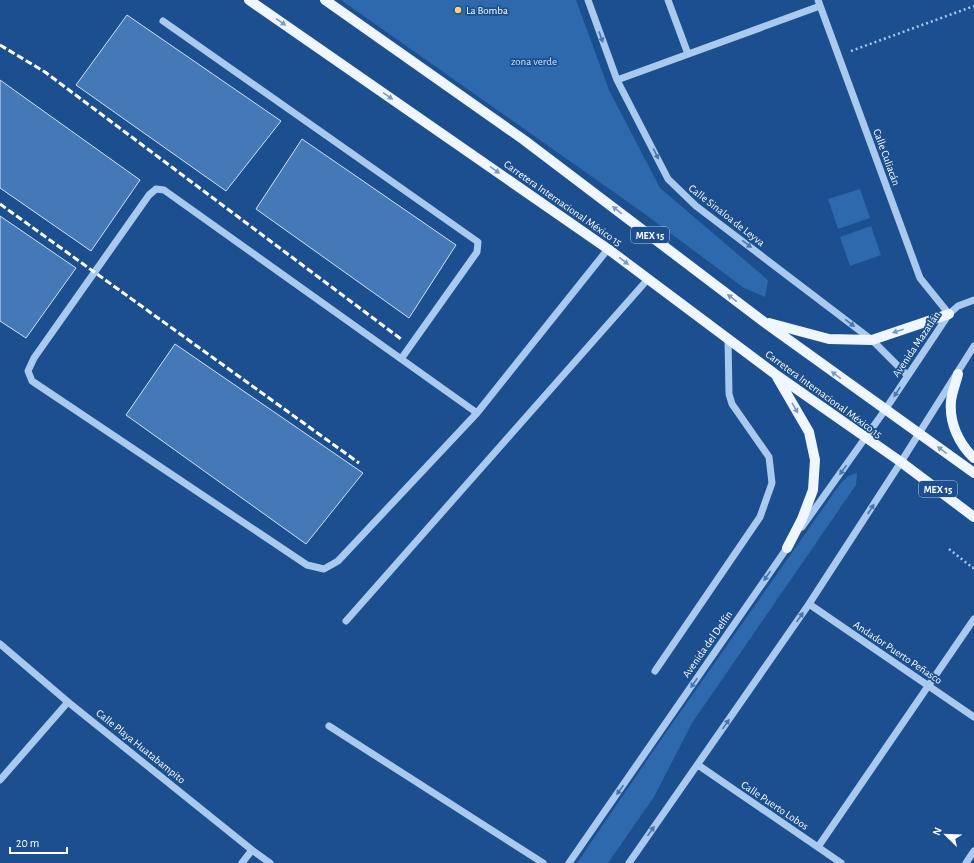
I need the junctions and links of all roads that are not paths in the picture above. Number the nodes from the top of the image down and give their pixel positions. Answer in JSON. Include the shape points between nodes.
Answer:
{"nodes":[{"id":1,"x":249,"y":0,"type":"edge"},
{"id":2,"x":325,"y":0,"type":"edge"},
{"id":3,"x":588,"y":0,"type":"edge"},
{"id":4,"x":668,"y":0,"type":"edge"},
{"id":5,"x":819,"y":3,"type":"edge"},
{"id":6,"x":163,"y":21,"type":"dead end"},
{"id":7,"x":688,"y":54,"type":"junction"},
{"id":8,"x":617,"y":80,"type":"junction"},
{"id":9,"x":608,"y":249,"type":"junction"},
{"id":10,"x":648,"y":278,"type":"junction"},
{"id":11,"x":974,"y":300,"type":"edge"},
{"id":12,"x":949,"y":314,"type":"junction"},
{"id":13,"x":764,"y":322,"type":"junction"},
{"id":14,"x":728,"y":339,"type":"junction"},
{"id":15,"x":872,"y":340,"type":"junction"},
{"id":16,"x":974,"y":346,"type":"edge"},
{"id":17,"x":401,"y":359,"type":"junction"},
{"id":18,"x":775,"y":374,"type":"junction"},
{"id":19,"x":958,"y":374,"type":"junction"},
{"id":20,"x":907,"y":375,"type":"junction"},
{"id":21,"x":885,"y":410,"type":"junction"},
{"id":22,"x":477,"y":413,"type":"junction"},
{"id":23,"x":920,"y":433,"type":"junction"},
{"id":24,"x":865,"y":438,"type":"junction"},
{"id":25,"x":974,"y":458,"type":"edge"},
{"id":26,"x":901,"y":462,"type":"junction"},
{"id":27,"x":974,"y":473,"type":"edge"},
{"id":28,"x":974,"y":516,"type":"edge"},
{"id":29,"x":787,"y":548,"type":"junction"},
{"id":30,"x":809,"y":604,"type":"junction"},
{"id":31,"x":974,"y":619,"type":"edge"},
{"id":32,"x":346,"y":621,"type":"dead end"},
{"id":33,"x":0,"y":644,"type":"edge"},
{"id":34,"x":655,"y":671,"type":"dead end"},
{"id":35,"x":929,"y":686,"type":"junction"},
{"id":36,"x":68,"y":702,"type":"junction"},
{"id":37,"x":974,"y":717,"type":"edge"},
{"id":38,"x":329,"y":726,"type":"dead end"},
{"id":39,"x":698,"y":765,"type":"junction"},
{"id":40,"x":0,"y":780,"type":"edge"},
{"id":41,"x":818,"y":847,"type":"junction"},
{"id":42,"x":252,"y":850,"type":"junction"},
{"id":43,"x":974,"y":851,"type":"edge"},
{"id":44,"x":242,"y":863,"type":"edge"},
{"id":45,"x":270,"y":863,"type":"edge"},
{"id":46,"x":543,"y":863,"type":"edge"},
{"id":47,"x":569,"y":863,"type":"edge"},
{"id":48,"x":629,"y":863,"type":"edge"},
{"id":49,"x":841,"y":863,"type":"edge"},
{"id":50,"x":966,"y":863,"type":"edge"}],
"edges":[{"from":1,"to":9,"type":"main road","name":"Carretera Internacional México 15","number":"MEX 15","one_way":true},
{"from":13,"to":2,"type":"main road","name":"Carretera Internacional México 15","number":"MEX 15","one_way":true,"via":[[524,140]]},
{"from":3,"to":8,"type":"street","name":"Calle Sinaloa de Leyva","one_way":true},
{"from":4,"to":7,"type":"street"},
{"from":5,"to":7,"type":"street"},
{"from":5,"to":12,"type":"street","name":"Calle Culiacán","via":[[920,278]]},
{"from":6,"to":17,"type":"street","via":[[478,242],[477,252]]},
{"from":7,"to":8,"type":"street"},
{"from":8,"to":15,"type":"street","name":"Calle Sinaloa de Leyva","one_way":true,"via":[[668,179],[680,192]]},
{"from":9,"to":10,"type":"main road","name":"Carretera Internacional México 15","number":"MEX 15","one_way":true},
{"from":9,"to":22,"type":"street"},
{"from":10,"to":14,"type":"main road","name":"Carretera Internacional México 15","number":"MEX 15"},
{"from":10,"to":32,"type":"street"},
{"from":11,"to":12,"type":"street","name":"Avenida Mazatlán","via":[[958,306]]},
{"from":12,"to":15,"type":"main road","one_way":true},
{"from":12,"to":20,"type":"street","name":"Avenida Mazatlán"},
{"from":13,"to":15,"type":"main road","via":[[829,339]]},
{"from":21,"to":13,"type":"main road","name":"Carretera Internacional México 15","number":"MEX 15","one_way":true},
{"from":14,"to":18,"type":"main road","name":"Carretera Internacional México 15","number":"MEX 15"},
{"from":14,"to":34,"type":"street","via":[[729,394],[732,404],[770,457],[772,483],[760,517]]},
{"from":15,"to":20,"type":"street","name":"Calle Sinaloa de Leyva"},
{"from":16,"to":19,"type":"street"},
{"from":17,"to":22,"type":"street"},
{"from":17,"to":22,"type":"street","via":[[164,190],[156,189],[149,195],[90,278],[34,358],[28,371],[32,381],[287,552],[307,565],[324,569],[338,561]]},
{"from":18,"to":24,"type":"main road","name":"Carretera Internacional México 15","number":"MEX 15"},
{"from":18,"to":29,"type":"main road","one_way":true,"via":[[809,432],[815,460],[813,490]]},
{"from":19,"to":23,"type":"street"},
{"from":19,"to":25,"type":"main road","via":[[951,402],[953,423],[957,437]]},
{"from":20,"to":21,"type":"street","name":"Avenida Mazatlán","one_way":true},
{"from":21,"to":23,"type":"main road","name":"Carretera Internacional México 15","number":"MEX 15"},
{"from":21,"to":24,"type":"street"},
{"from":23,"to":26,"type":"street"},
{"from":27,"to":23,"type":"main road","name":"Carretera Internacional México 15","number":"MEX 15","one_way":true},
{"from":24,"to":26,"type":"main road","name":"Carretera Internacional México 15","number":"MEX 15"},
{"from":24,"to":29,"type":"street","name":"Avenida del Delfín","one_way":true},
{"from":26,"to":28,"type":"main road","name":"Carretera Internacional México 15","number":"MEX 15"},
{"from":30,"to":26,"type":"street","one_way":true},
{"from":29,"to":47,"type":"street","name":"Avenida del Delfín","one_way":true},
{"from":30,"to":35,"type":"street","name":"Andador Puerto Peñasco"},
{"from":39,"to":30,"type":"street","one_way":true},
{"from":31,"to":35,"type":"street"},
{"from":33,"to":36,"type":"street","name":"Calle Playa Huatabampito"},
{"from":35,"to":37,"type":"street","name":"Andador Puerto Peñasco"},
{"from":35,"to":41,"type":"street"},
{"from":36,"to":40,"type":"street"},
{"from":36,"to":42,"type":"street","name":"Calle Playa Huatabampito"},
{"from":38,"to":46,"type":"street"},
{"from":39,"to":41,"type":"street","name":"Calle Puerto Lobos"},
{"from":48,"to":39,"type":"street","one_way":true},
{"from":41,"to":49,"type":"street","name":"Calle Puerto Lobos"},
{"from":42,"to":44,"type":"street"},
{"from":42,"to":45,"type":"street","name":"Calle Playa Huatabampito"},
{"from":43,"to":50,"type":"street"}]}
